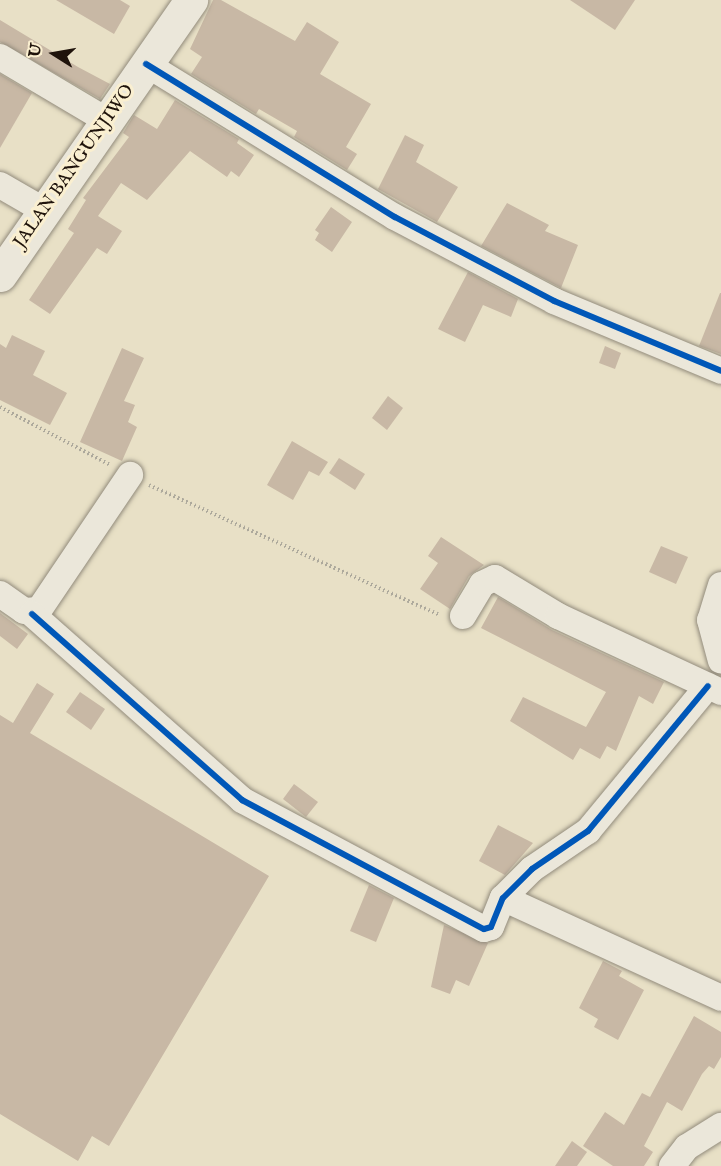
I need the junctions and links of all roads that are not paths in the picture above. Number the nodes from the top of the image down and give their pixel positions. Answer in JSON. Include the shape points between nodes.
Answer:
{"nodes":[{"id":1,"x":191,"y":0,"type":"edge"},
{"id":2,"x":0,"y":57,"type":"edge"},
{"id":3,"x":146,"y":64,"type":"junction"},
{"id":4,"x":108,"y":121,"type":"junction"},
{"id":5,"x":0,"y":185,"type":"edge"},
{"id":6,"x":45,"y":211,"type":"junction"},
{"id":7,"x":0,"y":276,"type":"edge"},
{"id":8,"x":721,"y":371,"type":"edge"},
{"id":9,"x":130,"y":475,"type":"road end"},
{"id":10,"x":721,"y":585,"type":"edge"},
{"id":11,"x":0,"y":594,"type":"edge"},
{"id":12,"x":32,"y":614,"type":"junction"},
{"id":13,"x":463,"y":616,"type":"road end"},
{"id":14,"x":721,"y":661,"type":"edge"},
{"id":15,"x":715,"y":689,"type":"edge"},
{"id":16,"x":503,"y":898,"type":"junction"},
{"id":17,"x":721,"y":998,"type":"edge"},
{"id":18,"x":721,"y":1126,"type":"edge"},
{"id":19,"x":672,"y":1166,"type":"edge"}],
"edges":[{"from":1,"to":3,"type":"main road","name":"JALAN BANGUNJIWO"},
{"from":2,"to":4,"type":"street"},
{"from":3,"to":4,"type":"main road","name":"JALAN BANGUNJIWO"},
{"from":3,"to":8,"type":"street","via":[[394,217],[554,301]]},
{"from":4,"to":6,"type":"main road","name":"JALAN BANGUNJIWO"},
{"from":5,"to":6,"type":"street"},
{"from":6,"to":7,"type":"main road","name":"JALAN BANGUNJIWO"},
{"from":9,"to":12,"type":"street","via":[[45,602]]},
{"from":10,"to":14,"type":"street","via":[[710,620]]},
{"from":11,"to":12,"type":"street"},
{"from":12,"to":16,"type":"street","via":[[242,800],[484,928],[491,927]]},
{"from":13,"to":15,"type":"street","via":[[482,584],[495,578],[558,616]]},
{"from":15,"to":16,"type":"street","via":[[588,831],[532,869]]},
{"from":16,"to":17,"type":"street"},
{"from":18,"to":19,"type":"street","via":[[687,1147]]}]}
